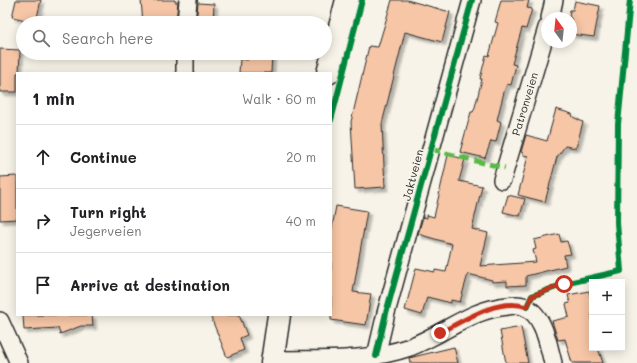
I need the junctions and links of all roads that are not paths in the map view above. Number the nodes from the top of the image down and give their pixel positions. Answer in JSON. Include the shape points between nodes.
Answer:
{"nodes":[{"id":1,"x":188,"y":0,"type":"edge"},
{"id":2,"x":347,"y":0,"type":"edge"},
{"id":3,"x":472,"y":0,"type":"edge"},
{"id":4,"x":554,"y":0,"type":"edge"},
{"id":5,"x":551,"y":12,"type":"edge"},
{"id":6,"x":187,"y":16,"type":"edge"},
{"id":7,"x":541,"y":48,"type":"edge"},
{"id":8,"x":332,"y":58,"type":"edge"},
{"id":9,"x":185,"y":60,"type":"edge"},
{"id":10,"x":331,"y":60,"type":"edge"},
{"id":11,"x":185,"y":72,"type":"edge"},
{"id":12,"x":328,"y":72,"type":"edge"},
{"id":13,"x":502,"y":180,"type":"dead end"},
{"id":14,"x":280,"y":316,"type":"edge"},
{"id":15,"x":0,"y":321,"type":"edge"},
{"id":16,"x":376,"y":356,"type":"junction"},
{"id":17,"x":272,"y":362,"type":"edge"},
{"id":18,"x":19,"y":363,"type":"edge"},
{"id":19,"x":553,"y":363,"type":"edge"}],
"edges":[{"from":1,"to":6,"type":"street"},
{"from":2,"to":8,"type":"street"},
{"from":3,"to":16,"type":"street","name":"Jaktveien"},
{"from":4,"to":5,"type":"street"},
{"from":7,"to":13,"type":"street","name":"Patronveien"},
{"from":9,"to":11,"type":"street"},
{"from":10,"to":12,"type":"street"},
{"from":14,"to":17,"type":"street"},
{"from":15,"to":18,"type":"street"},
{"from":16,"to":17,"type":"street"},
{"from":16,"to":19,"type":"street","via":[[424,341],[476,313],[503,306],[521,305],[527,307],[538,318]]}]}
